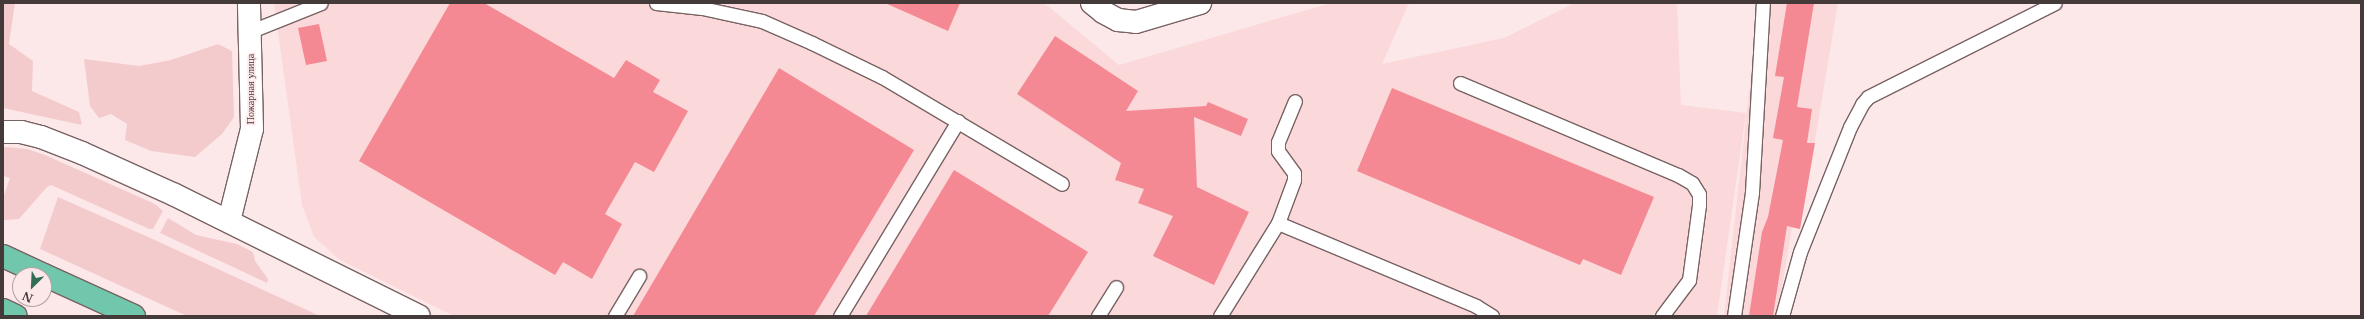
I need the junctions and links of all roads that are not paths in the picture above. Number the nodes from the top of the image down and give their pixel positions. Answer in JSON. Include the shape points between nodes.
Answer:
{"nodes":[{"id":1,"x":249,"y":3,"type":"edge"},
{"id":2,"x":321,"y":3,"type":"edge"},
{"id":3,"x":656,"y":3,"type":"edge"},
{"id":4,"x":1092,"y":3,"type":"edge"},
{"id":5,"x":1200,"y":3,"type":"edge"},
{"id":6,"x":1763,"y":3,"type":"edge"},
{"id":7,"x":2055,"y":3,"type":"edge"},
{"id":8,"x":251,"y":31,"type":"junction"},
{"id":9,"x":1460,"y":83,"type":"dead end"},
{"id":10,"x":1295,"y":101,"type":"dead end"},
{"id":11,"x":958,"y":122,"type":"junction"},
{"id":12,"x":3,"y":132,"type":"edge"},
{"id":13,"x":1062,"y":184,"type":"dead end"},
{"id":14,"x":229,"y":221,"type":"junction"},
{"id":15,"x":1278,"y":223,"type":"junction"},
{"id":16,"x":3,"y":256,"type":"edge"},
{"id":17,"x":27,"y":267,"type":"edge"},
{"id":18,"x":639,"y":276,"type":"dead end"},
{"id":19,"x":52,"y":279,"type":"edge"},
{"id":20,"x":1116,"y":287,"type":"dead end"},
{"id":21,"x":3,"y":310,"type":"edge"},
{"id":22,"x":16,"y":316,"type":"edge"},
{"id":23,"x":134,"y":316,"type":"edge"},
{"id":24,"x":419,"y":316,"type":"edge"},
{"id":25,"x":615,"y":316,"type":"edge"},
{"id":26,"x":840,"y":316,"type":"edge"},
{"id":27,"x":1098,"y":316,"type":"edge"},
{"id":28,"x":1220,"y":316,"type":"edge"},
{"id":29,"x":1492,"y":316,"type":"edge"},
{"id":30,"x":1662,"y":316,"type":"edge"},
{"id":31,"x":1734,"y":316,"type":"edge"},
{"id":32,"x":1782,"y":316,"type":"edge"}],
"edges":[{"from":1,"to":8,"type":"street","name":"Пожарная улица"},
{"from":2,"to":8,"type":"lane"},
{"from":3,"to":11,"type":"lane","via":[[702,8],[762,21],[882,76]]},
{"from":4,"to":5,"type":"street","via":[[1118,20],[1136,22]]},
{"from":6,"to":31,"type":"lane","via":[[1752,192]]},
{"from":7,"to":32,"type":"lane","via":[[1868,97],[1850,127],[1800,252]]},
{"from":8,"to":14,"type":"street","name":"Пожарная улица","via":[[252,129]]},
{"from":9,"to":30,"type":"lane","via":[[1692,183],[1699,194],[1699,206],[1689,280]]},
{"from":10,"to":15,"type":"lane","via":[[1278,142],[1278,150],[1294,173],[1294,180]]},
{"from":11,"to":13,"type":"lane"},
{"from":11,"to":26,"type":"lane"},
{"from":12,"to":14,"type":"street","via":[[21,132],[61,144]]},
{"from":14,"to":24,"type":"street"},
{"from":15,"to":28,"type":"lane"},
{"from":15,"to":29,"type":"lane","via":[[1476,306]]},
{"from":16,"to":17,"type":"main road"},
{"from":18,"to":25,"type":"lane"},
{"from":19,"to":23,"type":"main road"},
{"from":20,"to":27,"type":"lane"},
{"from":21,"to":22,"type":"main road"}]}
